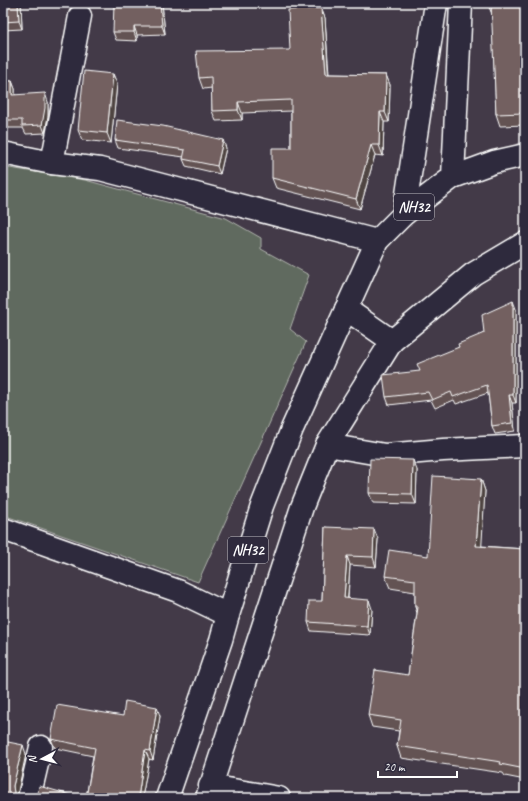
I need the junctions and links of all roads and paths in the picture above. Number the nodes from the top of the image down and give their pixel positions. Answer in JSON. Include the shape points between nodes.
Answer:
{"nodes":[{"id":1,"x":436,"y":3,"type":"edge"},
{"id":2,"x":462,"y":3,"type":"edge"},
{"id":3,"x":80,"y":16,"type":"dead end"},
{"id":4,"x":3,"y":153,"type":"edge"},
{"id":5,"x":525,"y":155,"type":"edge"},
{"id":6,"x":52,"y":162,"type":"junction"},
{"id":7,"x":453,"y":177,"type":"junction"},
{"id":8,"x":404,"y":214,"type":"junction"},
{"id":9,"x":377,"y":241,"type":"junction"},
{"id":10,"x":525,"y":243,"type":"edge"},
{"id":11,"x":346,"y":309,"type":"junction"},
{"id":12,"x":392,"y":341,"type":"junction"},
{"id":13,"x":327,"y":445,"type":"junction"},
{"id":14,"x":525,"y":446,"type":"edge"},
{"id":15,"x":3,"y":529,"type":"edge"},
{"id":16,"x":228,"y":615,"type":"junction"},
{"id":17,"x":41,"y":747,"type":"dead end"},
{"id":18,"x":208,"y":792,"type":"edge"},
{"id":19,"x":29,"y":798,"type":"edge"},
{"id":20,"x":167,"y":798,"type":"edge"},
{"id":21,"x":279,"y":798,"type":"edge"}],
"edges":[{"from":1,"to":8,"type":"main road"},
{"from":2,"to":7,"type":"main road"},
{"from":3,"to":6,"type":"main road"},
{"from":4,"to":6,"type":"main road"},
{"from":5,"to":7,"type":"main road","number":"NH32","via":[[494,162]]},
{"from":6,"to":9,"type":"main road","via":[[100,169]]},
{"from":7,"to":8,"type":"main road","number":"NH32"},
{"from":8,"to":9,"type":"main road","number":"NH32"},
{"from":9,"to":11,"type":"main road","number":"NH32"},
{"from":10,"to":12,"type":"main road","number":"NH32","via":[[472,274]]},
{"from":11,"to":12,"type":"main road"},
{"from":11,"to":16,"type":"main road","number":"NH32","via":[[292,428],[262,506]]},
{"from":12,"to":13,"type":"main road","number":"NH32"},
{"from":13,"to":14,"type":"main road","via":[[386,455]]},
{"from":13,"to":18,"type":"main road","number":"NH32","via":[[302,507]]},
{"from":15,"to":16,"type":"main road","via":[[178,591]]},
{"from":16,"to":20,"type":"main road","number":"NH32"},
{"from":17,"to":19,"type":"main road"},
{"from":18,"to":21,"type":"main road"}]}
